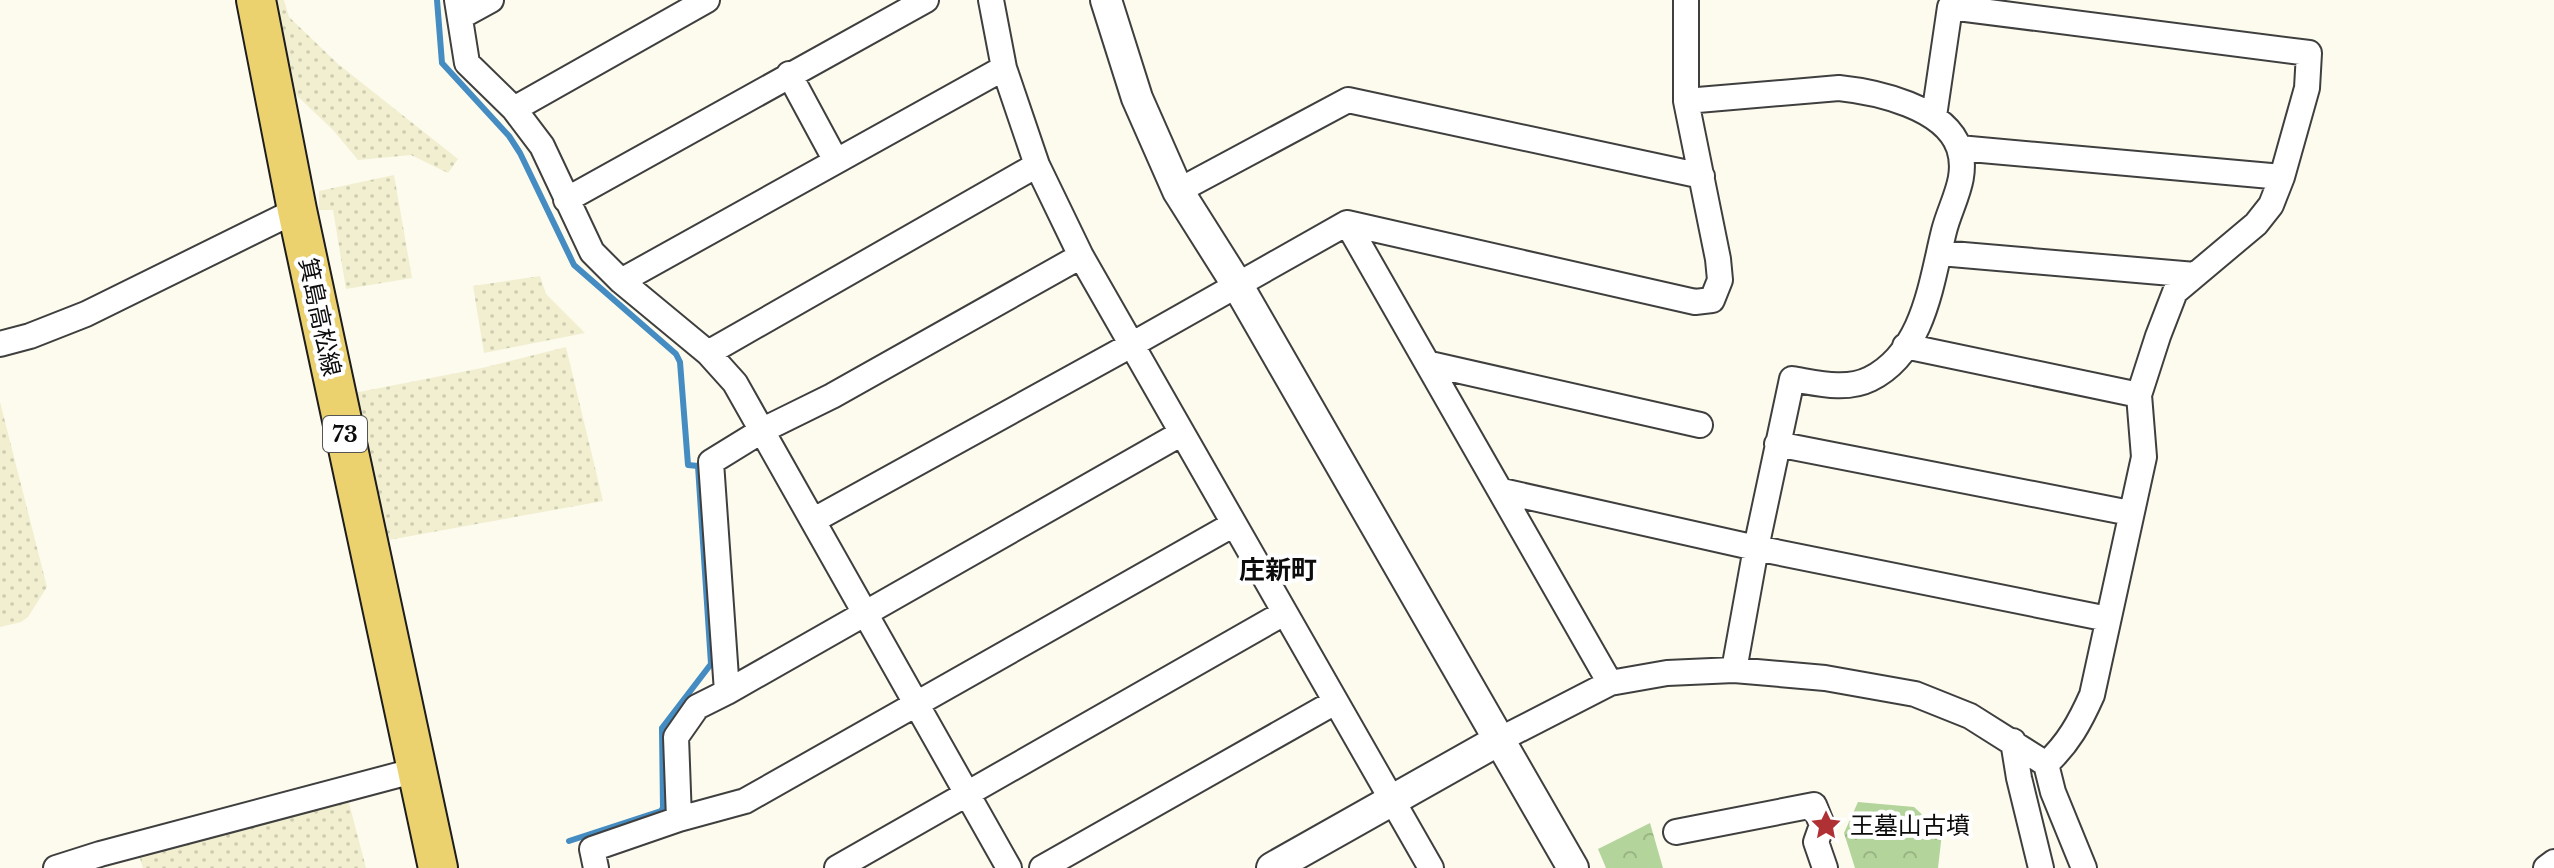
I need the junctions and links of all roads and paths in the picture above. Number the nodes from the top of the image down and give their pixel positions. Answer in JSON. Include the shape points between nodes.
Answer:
{"nodes":[{"id":1,"x":256,"y":0,"type":"edge"},
{"id":2,"x":491,"y":0,"type":"edge"},
{"id":3,"x":707,"y":0,"type":"edge"},
{"id":4,"x":926,"y":0,"type":"edge"},
{"id":5,"x":991,"y":0,"type":"edge"},
{"id":6,"x":1106,"y":0,"type":"edge"},
{"id":7,"x":1686,"y":0,"type":"edge"},
{"id":8,"x":459,"y":9,"type":"edge"},
{"id":9,"x":1004,"y":68,"type":"junction"},
{"id":10,"x":789,"y":74,"type":"junction"},
{"id":11,"x":1686,"y":101,"type":"junction"},
{"id":12,"x":514,"y":109,"type":"junction"},
{"id":13,"x":1934,"y":116,"type":"junction"},
{"id":14,"x":1959,"y":148,"type":"junction"},
{"id":15,"x":836,"y":161,"type":"junction"},
{"id":16,"x":1037,"y":165,"type":"junction"},
{"id":17,"x":1702,"y":176,"type":"junction"},
{"id":18,"x":2282,"y":177,"type":"junction"},
{"id":19,"x":1178,"y":191,"type":"junction"},
{"id":20,"x":566,"y":200,"type":"junction"},
{"id":21,"x":297,"y":210,"type":"junction"},
{"id":22,"x":1347,"y":223,"type":"junction"},
{"id":23,"x":1940,"y":253,"type":"junction"},
{"id":24,"x":1081,"y":256,"type":"junction"},
{"id":25,"x":2195,"y":275,"type":"junction"},
{"id":26,"x":621,"y":281,"type":"junction"},
{"id":27,"x":1238,"y":286,"type":"junction"},
{"id":28,"x":0,"y":344,"type":"edge"},
{"id":29,"x":1133,"y":344,"type":"junction"},
{"id":30,"x":1905,"y":346,"type":"junction"},
{"id":31,"x":708,"y":353,"type":"junction"},
{"id":32,"x":1430,"y":364,"type":"junction"},
{"id":33,"x":2139,"y":395,"type":"junction"},
{"id":34,"x":1700,"y":425,"type":"dead end"},
{"id":35,"x":763,"y":430,"type":"junction"},
{"id":36,"x":1182,"y":433,"type":"junction"},
{"id":37,"x":1777,"y":444,"type":"junction"},
{"id":38,"x":1502,"y":491,"type":"junction"},
{"id":39,"x":2130,"y":513,"type":"junction"},
{"id":40,"x":814,"y":520,"type":"junction"},
{"id":41,"x":1234,"y":524,"type":"junction"},
{"id":42,"x":1756,"y":548,"type":"junction"},
{"id":43,"x":865,"y":612,"type":"junction"},
{"id":44,"x":1284,"y":613,"type":"junction"},
{"id":45,"x":2108,"y":619,"type":"junction"},
{"id":46,"x":1734,"y":670,"type":"junction"},
{"id":47,"x":1610,"y":683,"type":"junction"},
{"id":48,"x":727,"y":692,"type":"junction"},
{"id":49,"x":1335,"y":702,"type":"junction"},
{"id":50,"x":917,"y":705,"type":"junction"},
{"id":51,"x":1499,"y":740,"type":"junction"},
{"id":52,"x":2013,"y":741,"type":"junction"},
{"id":53,"x":2046,"y":764,"type":"junction"},
{"id":54,"x":417,"y":770,"type":"junction"},
{"id":55,"x":967,"y":794,"type":"junction"},
{"id":56,"x":1392,"y":800,"type":"junction"},
{"id":57,"x":679,"y":819,"type":"junction"},
{"id":58,"x":1676,"y":832,"type":"dead end"},
{"id":59,"x":2554,"y":862,"type":"edge"},
{"id":60,"x":56,"y":868,"type":"edge"},
{"id":61,"x":438,"y":868,"type":"edge"},
{"id":62,"x":596,"y":868,"type":"edge"},
{"id":63,"x":837,"y":868,"type":"edge"},
{"id":64,"x":1009,"y":868,"type":"edge"},
{"id":65,"x":1042,"y":868,"type":"edge"},
{"id":66,"x":1272,"y":868,"type":"edge"},
{"id":67,"x":1431,"y":868,"type":"edge"},
{"id":68,"x":1573,"y":868,"type":"edge"},
{"id":69,"x":1825,"y":868,"type":"edge"},
{"id":70,"x":2041,"y":868,"type":"edge"},
{"id":71,"x":2084,"y":868,"type":"edge"},
{"id":72,"x":2546,"y":868,"type":"edge"}],
"edges":[{"from":1,"to":21,"type":"main road","name":"箕島高松線","number":"73"},
{"from":2,"to":8,"type":"street"},
{"from":3,"to":12,"type":"street"},
{"from":4,"to":10,"type":"street"},
{"from":5,"to":9,"type":"street"},
{"from":6,"to":19,"type":"street","via":[[1137,98]]},
{"from":7,"to":11,"type":"street"},
{"from":8,"to":12,"type":"street","via":[[467,63]]},
{"from":9,"to":15,"type":"street"},
{"from":9,"to":16,"type":"street"},
{"from":10,"to":15,"type":"street"},
{"from":10,"to":20,"type":"street"},
{"from":11,"to":13,"type":"street","via":[[1839,88],[1889,98]]},
{"from":11,"to":17,"type":"street"},
{"from":12,"to":20,"type":"street","via":[[542,146]]},
{"from":13,"to":14,"type":"street"},
{"from":13,"to":18,"type":"street","via":[[1950,7],[2309,53],[2307,88]]},
{"from":14,"to":18,"type":"street"},
{"from":14,"to":23,"type":"street","via":[[1960,187]]},
{"from":15,"to":26,"type":"street"},
{"from":16,"to":24,"type":"street"},
{"from":16,"to":31,"type":"street"},
{"from":17,"to":19,"type":"street","via":[[1348,100]]},
{"from":17,"to":22,"type":"street","via":[[1720,280],[1712,300],[1695,302]]},
{"from":18,"to":25,"type":"street","via":[[2256,224]]},
{"from":19,"to":27,"type":"street"},
{"from":20,"to":26,"type":"street","via":[[592,252]]},
{"from":21,"to":28,"type":"street","via":[[86,314]]},
{"from":21,"to":54,"type":"main road","name":"箕島高松線","number":"73"},
{"from":22,"to":27,"type":"street"},
{"from":22,"to":32,"type":"street"},
{"from":23,"to":25,"type":"street"},
{"from":23,"to":30,"type":"street","via":[[1921,319]]},
{"from":24,"to":29,"type":"street"},
{"from":24,"to":35,"type":"street"},
{"from":25,"to":33,"type":"street","via":[[2175,292]]},
{"from":26,"to":31,"type":"street"},
{"from":27,"to":29,"type":"street"},
{"from":27,"to":51,"type":"street"},
{"from":29,"to":36,"type":"street"},
{"from":29,"to":40,"type":"street"},
{"from":30,"to":33,"type":"street"},
{"from":30,"to":37,"type":"street","via":[[1892,365],[1868,380],[1846,385],[1792,379]]},
{"from":31,"to":35,"type":"street","via":[[735,383]]},
{"from":32,"to":34,"type":"street"},
{"from":32,"to":38,"type":"street"},
{"from":33,"to":39,"type":"street","via":[[2144,457]]},
{"from":35,"to":40,"type":"street"},
{"from":35,"to":48,"type":"street","via":[[711,462]]},
{"from":36,"to":41,"type":"street"},
{"from":36,"to":43,"type":"street"},
{"from":37,"to":39,"type":"street"},
{"from":37,"to":42,"type":"street"},
{"from":38,"to":42,"type":"street"},
{"from":38,"to":47,"type":"street"},
{"from":39,"to":45,"type":"street"},
{"from":40,"to":43,"type":"street"},
{"from":41,"to":44,"type":"street"},
{"from":41,"to":50,"type":"street"},
{"from":42,"to":45,"type":"street"},
{"from":42,"to":46,"type":"street"},
{"from":43,"to":48,"type":"street"},
{"from":43,"to":50,"type":"street"},
{"from":44,"to":49,"type":"street"},
{"from":44,"to":55,"type":"street"},
{"from":45,"to":53,"type":"street","via":[[2092,695],[2079,723]]},
{"from":46,"to":47,"type":"street","via":[[1667,673]]},
{"from":46,"to":52,"type":"street","via":[[1825,678],[1915,694]]},
{"from":47,"to":51,"type":"street"},
{"from":48,"to":57,"type":"street","via":[[697,707],[676,737]]},
{"from":49,"to":56,"type":"street"},
{"from":49,"to":65,"type":"street"},
{"from":50,"to":55,"type":"street"},
{"from":50,"to":57,"type":"street","via":[[745,801]]},
{"from":51,"to":56,"type":"street"},
{"from":51,"to":68,"type":"street"},
{"from":52,"to":53,"type":"street"},
{"from":52,"to":70,"type":"street"},
{"from":53,"to":71,"type":"street"},
{"from":54,"to":60,"type":"street"},
{"from":54,"to":61,"type":"main road","name":"箕島高松線","number":"73"},
{"from":55,"to":63,"type":"street"},
{"from":55,"to":64,"type":"street"},
{"from":56,"to":66,"type":"street"},
{"from":56,"to":67,"type":"street"},
{"from":57,"to":62,"type":"street","via":[[592,849]]},
{"from":58,"to":69,"type":"street","via":[[1814,805],[1822,825],[1816,842]]},
{"from":59,"to":72,"type":"street"}]}
